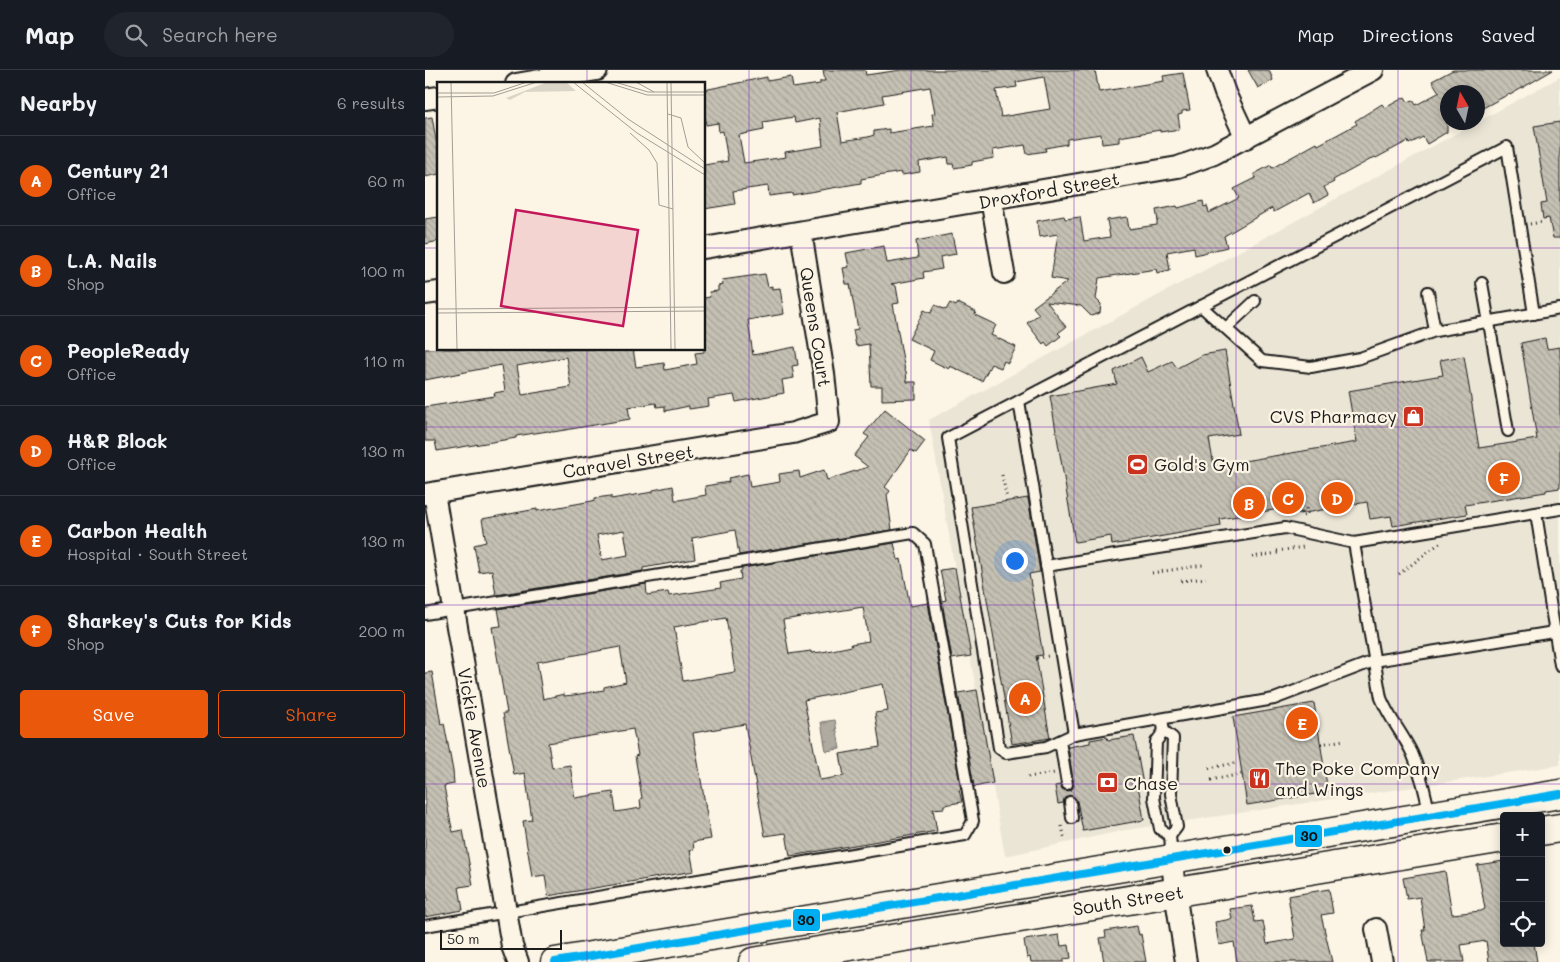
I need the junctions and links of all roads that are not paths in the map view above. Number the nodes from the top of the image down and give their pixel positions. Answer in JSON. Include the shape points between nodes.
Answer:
{"nodes":[{"id":1,"x":597,"y":70,"type":"edge"},
{"id":2,"x":1217,"y":70,"type":"edge"},
{"id":3,"x":1373,"y":70,"type":"edge"},
{"id":4,"x":528,"y":82,"type":"edge"},
{"id":5,"x":1246,"y":138,"type":"junction"},
{"id":6,"x":991,"y":199,"type":"junction"},
{"id":7,"x":801,"y":232,"type":"junction"},
{"id":8,"x":705,"y":248,"type":"edge"},
{"id":9,"x":1004,"y":273,"type":"dead end"},
{"id":10,"x":1482,"y":283,"type":"dead end"},
{"id":11,"x":1428,"y":292,"type":"dead end"},
{"id":12,"x":1255,"y":301,"type":"dead end"},
{"id":13,"x":1201,"y":306,"type":"junction"},
{"id":14,"x":1560,"y":309,"type":"edge"},
{"id":15,"x":1534,"y":314,"type":"junction"},
{"id":16,"x":1488,"y":321,"type":"junction"},
{"id":17,"x":1225,"y":328,"type":"junction"},
{"id":18,"x":1435,"y":330,"type":"junction"},
{"id":19,"x":1019,"y":401,"type":"junction"},
{"id":20,"x":829,"y":422,"type":"joint"},
{"id":21,"x":1508,"y":431,"type":"dead end"},
{"id":22,"x":429,"y":493,"type":"edge"},
{"id":23,"x":1560,"y":508,"type":"edge"},
{"id":24,"x":1536,"y":512,"type":"junction"},
{"id":25,"x":1354,"y":543,"type":"junction"},
{"id":26,"x":1046,"y":566,"type":"junction"},
{"id":27,"x":454,"y":609,"type":"junction"},
{"id":28,"x":425,"y":614,"type":"edge"},
{"id":29,"x":1557,"y":632,"type":"edge"},
{"id":30,"x":1374,"y":661,"type":"junction"},
{"id":31,"x":1560,"y":665,"type":"edge"},
{"id":32,"x":1162,"y":719,"type":"junction"},
{"id":33,"x":1164,"y":731,"type":"junction"},
{"id":34,"x":1074,"y":734,"type":"junction"},
{"id":35,"x":1059,"y":741,"type":"junction"},
{"id":36,"x":1067,"y":784,"type":"dead end"},
{"id":37,"x":1560,"y":794,"type":"edge"},
{"id":38,"x":1069,"y":802,"type":"dead end"},
{"id":39,"x":1430,"y":816,"type":"junction"},
{"id":40,"x":1072,"y":818,"type":"dead end"},
{"id":41,"x":1560,"y":828,"type":"edge"},
{"id":42,"x":1545,"y":831,"type":"edge"},
{"id":43,"x":1500,"y":839,"type":"edge"},
{"id":44,"x":1171,"y":848,"type":"junction"},
{"id":45,"x":1175,"y":892,"type":"junction"},
{"id":46,"x":507,"y":912,"type":"junction"},
{"id":47,"x":425,"y":926,"type":"edge"},
{"id":48,"x":1376,"y":929,"type":"dead end"},
{"id":49,"x":518,"y":962,"type":"edge"},
{"id":50,"x":555,"y":962,"type":"edge"},
{"id":51,"x":753,"y":962,"type":"edge"},
{"id":52,"x":1186,"y":962,"type":"edge"},
{"id":53,"x":1382,"y":962,"type":"edge"}],
"edges":[{"from":1,"to":4,"type":"street"},
{"from":2,"to":5,"type":"street"},
{"from":3,"to":5,"type":"street","name":"Droxford Street"},
{"from":5,"to":6,"type":"street","name":"Droxford Street","via":[[1178,168]]},
{"from":6,"to":7,"type":"street","name":"Droxford Street"},
{"from":6,"to":9,"type":"street"},
{"from":7,"to":8,"type":"street","name":"Droxford Street"},
{"from":7,"to":20,"type":"street","name":"Queens Court"},
{"from":10,"to":16,"type":"lane"},
{"from":11,"to":18,"type":"lane"},
{"from":12,"to":17,"type":"lane"},
{"from":13,"to":15,"type":"lane","via":[[1507,147]]},
{"from":13,"to":17,"type":"lane"},
{"from":13,"to":19,"type":"lane"},
{"from":14,"to":15,"type":"lane"},
{"from":15,"to":16,"type":"lane"},
{"from":16,"to":18,"type":"lane"},
{"from":16,"to":21,"type":"lane"},
{"from":17,"to":18,"type":"lane","via":[[1262,361],[1311,367],[1360,358]]},
{"from":19,"to":26,"type":"lane"},
{"from":19,"to":35,"type":"lane","via":[[948,438],[999,748],[1006,753],[1047,747]]},
{"from":20,"to":22,"type":"street","name":"Caravel Street","via":[[793,433]]},
{"from":22,"to":27,"type":"street","name":"Vickie Avenue"},
{"from":23,"to":24,"type":"lane"},
{"from":24,"to":25,"type":"lane"},
{"from":24,"to":29,"type":"lane"},
{"from":25,"to":26,"type":"lane","via":[[1285,528]]},
{"from":25,"to":30,"type":"lane"},
{"from":26,"to":34,"type":"lane"},
{"from":27,"to":28,"type":"lane"},
{"from":27,"to":46,"type":"street","name":"Vickie Avenue"},
{"from":27,"to":46,"type":"lane","via":[[913,533],[925,544],[973,821],[965,835]]},
{"from":29,"to":30,"type":"lane"},
{"from":29,"to":31,"type":"lane"},
{"from":30,"to":32,"type":"lane","via":[[1274,699]]},
{"from":30,"to":39,"type":"lane","via":[[1381,698],[1411,752],[1427,797]]},
{"from":32,"to":33,"type":"lane"},
{"from":32,"to":34,"type":"lane"},
{"from":33,"to":44,"type":"lane","via":[[1173,738],[1171,794],[1177,827]]},
{"from":33,"to":44,"type":"lane","via":[[1156,742],[1154,798],[1160,829]]},
{"from":34,"to":35,"type":"lane"},
{"from":35,"to":36,"type":"lane"},
{"from":37,"to":39,"type":"main road","name":"South Street"},
{"from":38,"to":40,"type":"lane"},
{"from":39,"to":44,"type":"main road","name":"South Street"},
{"from":41,"to":42,"type":"main road"},
{"from":43,"to":45,"type":"main road","name":"South Street"},
{"from":44,"to":45,"type":"street"},
{"from":44,"to":50,"type":"main road","name":"South Street"},
{"from":45,"to":51,"type":"main road","name":"South Street"},
{"from":45,"to":52,"type":"street"},
{"from":46,"to":47,"type":"lane"},
{"from":46,"to":49,"type":"street","name":"Vickie Avenue"},
{"from":48,"to":53,"type":"street"}]}
